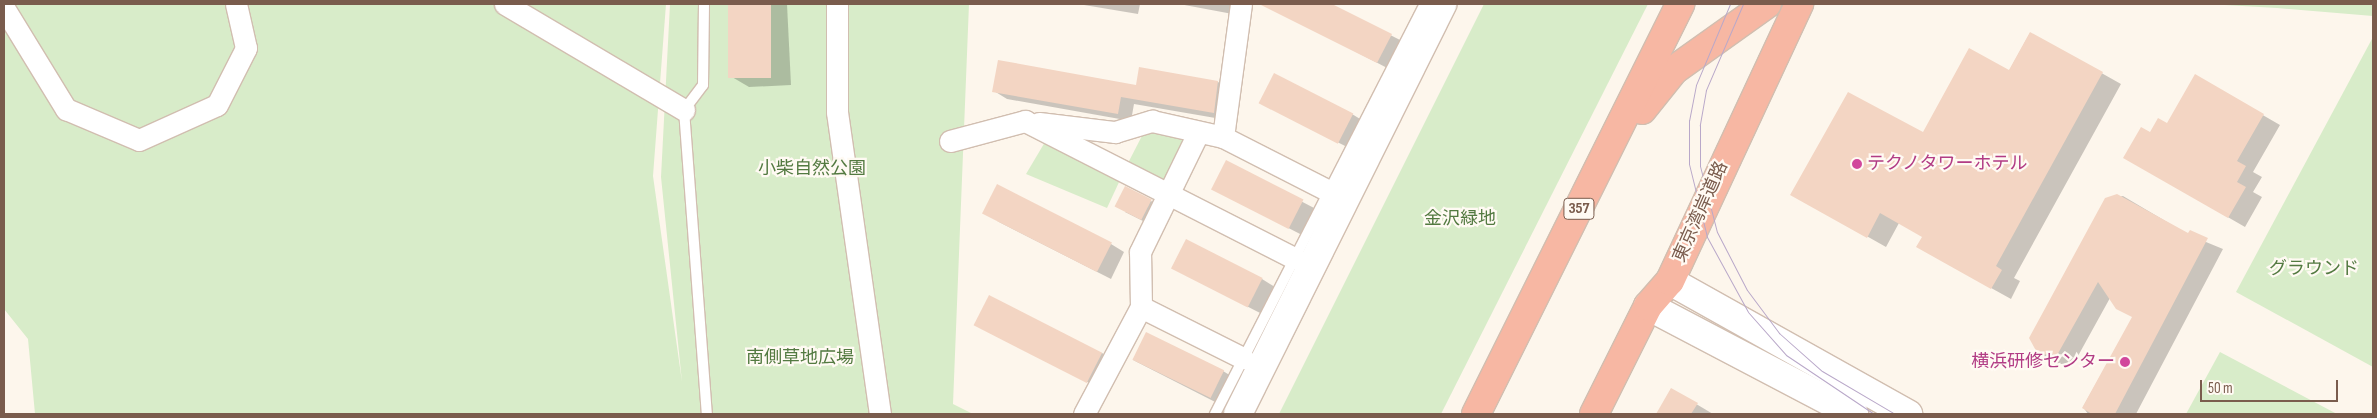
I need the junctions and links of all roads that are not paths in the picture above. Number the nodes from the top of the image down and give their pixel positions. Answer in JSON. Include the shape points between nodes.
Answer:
{"nodes":[{"id":1,"x":236,"y":4,"type":"edge"},
{"id":2,"x":506,"y":4,"type":"edge"},
{"id":3,"x":704,"y":4,"type":"edge"},
{"id":4,"x":837,"y":4,"type":"edge"},
{"id":5,"x":1241,"y":4,"type":"edge"},
{"id":6,"x":1425,"y":4,"type":"edge"},
{"id":7,"x":1442,"y":4,"type":"edge"},
{"id":8,"x":1680,"y":4,"type":"edge"},
{"id":9,"x":1767,"y":4,"type":"edge"},
{"id":10,"x":1799,"y":4,"type":"edge"},
{"id":11,"x":4,"y":8,"type":"edge"},
{"id":12,"x":684,"y":110,"type":"junction"},
{"id":13,"x":1025,"y":121,"type":"junction"},
{"id":14,"x":1198,"y":133,"type":"junction"},
{"id":15,"x":1223,"y":137,"type":"junction"},
{"id":16,"x":950,"y":141,"type":"dead end"},
{"id":17,"x":1329,"y":191,"type":"junction"},
{"id":18,"x":1167,"y":196,"type":"junction"},
{"id":19,"x":1556,"y":255,"type":"junction"},
{"id":20,"x":1294,"y":258,"type":"junction"},
{"id":21,"x":1670,"y":281,"type":"junction"},
{"id":22,"x":1648,"y":306,"type":"junction"},
{"id":23,"x":1141,"y":307,"type":"junction"},
{"id":24,"x":1243,"y":358,"type":"junction"},
{"id":25,"x":706,"y":414,"type":"edge"},
{"id":26,"x":880,"y":414,"type":"edge"},
{"id":27,"x":1084,"y":414,"type":"edge"},
{"id":28,"x":1215,"y":414,"type":"edge"},
{"id":29,"x":1238,"y":414,"type":"edge"},
{"id":30,"x":1476,"y":414,"type":"edge"},
{"id":31,"x":1594,"y":414,"type":"edge"},
{"id":32,"x":1854,"y":414,"type":"edge"},
{"id":33,"x":1908,"y":414,"type":"edge"}],
"edges":[{"from":1,"to":11,"type":"street","via":[[246,48],[218,105],[138,140],[66,109]]},
{"from":2,"to":12,"type":"street"},
{"from":3,"to":12,"type":"lane","via":[[703,85]]},
{"from":4,"to":26,"type":"street","via":[[837,112]]},
{"from":5,"to":15,"type":"street"},
{"from":6,"to":17,"type":"lane"},
{"from":7,"to":29,"type":"street"},
{"from":8,"to":19,"type":"highway","number":"357"},
{"from":9,"to":19,"type":"highway","number":"357","via":[[1674,70],[1657,87],[1585,216]]},
{"from":10,"to":21,"type":"highway","name":"東京湾岸道路"},
{"from":12,"to":25,"type":"lane"},
{"from":13,"to":14,"type":"street","via":[[1116,132],[1152,122]]},
{"from":13,"to":16,"type":"street"},
{"from":13,"to":18,"type":"street"},
{"from":14,"to":15,"type":"street"},
{"from":14,"to":18,"type":"street"},
{"from":15,"to":17,"type":"street"},
{"from":17,"to":20,"type":"lane"},
{"from":18,"to":20,"type":"street"},
{"from":18,"to":23,"type":"street","via":[[1140,252]]},
{"from":19,"to":30,"type":"highway","number":"357"},
{"from":20,"to":24,"type":"lane"},
{"from":21,"to":22,"type":"highway","name":"東京湾岸道路"},
{"from":21,"to":33,"type":"street"},
{"from":22,"to":31,"type":"highway","name":"東京湾岸道路"},
{"from":22,"to":32,"type":"street"},
{"from":23,"to":24,"type":"street"},
{"from":23,"to":27,"type":"street"},
{"from":24,"to":28,"type":"lane"}]}
